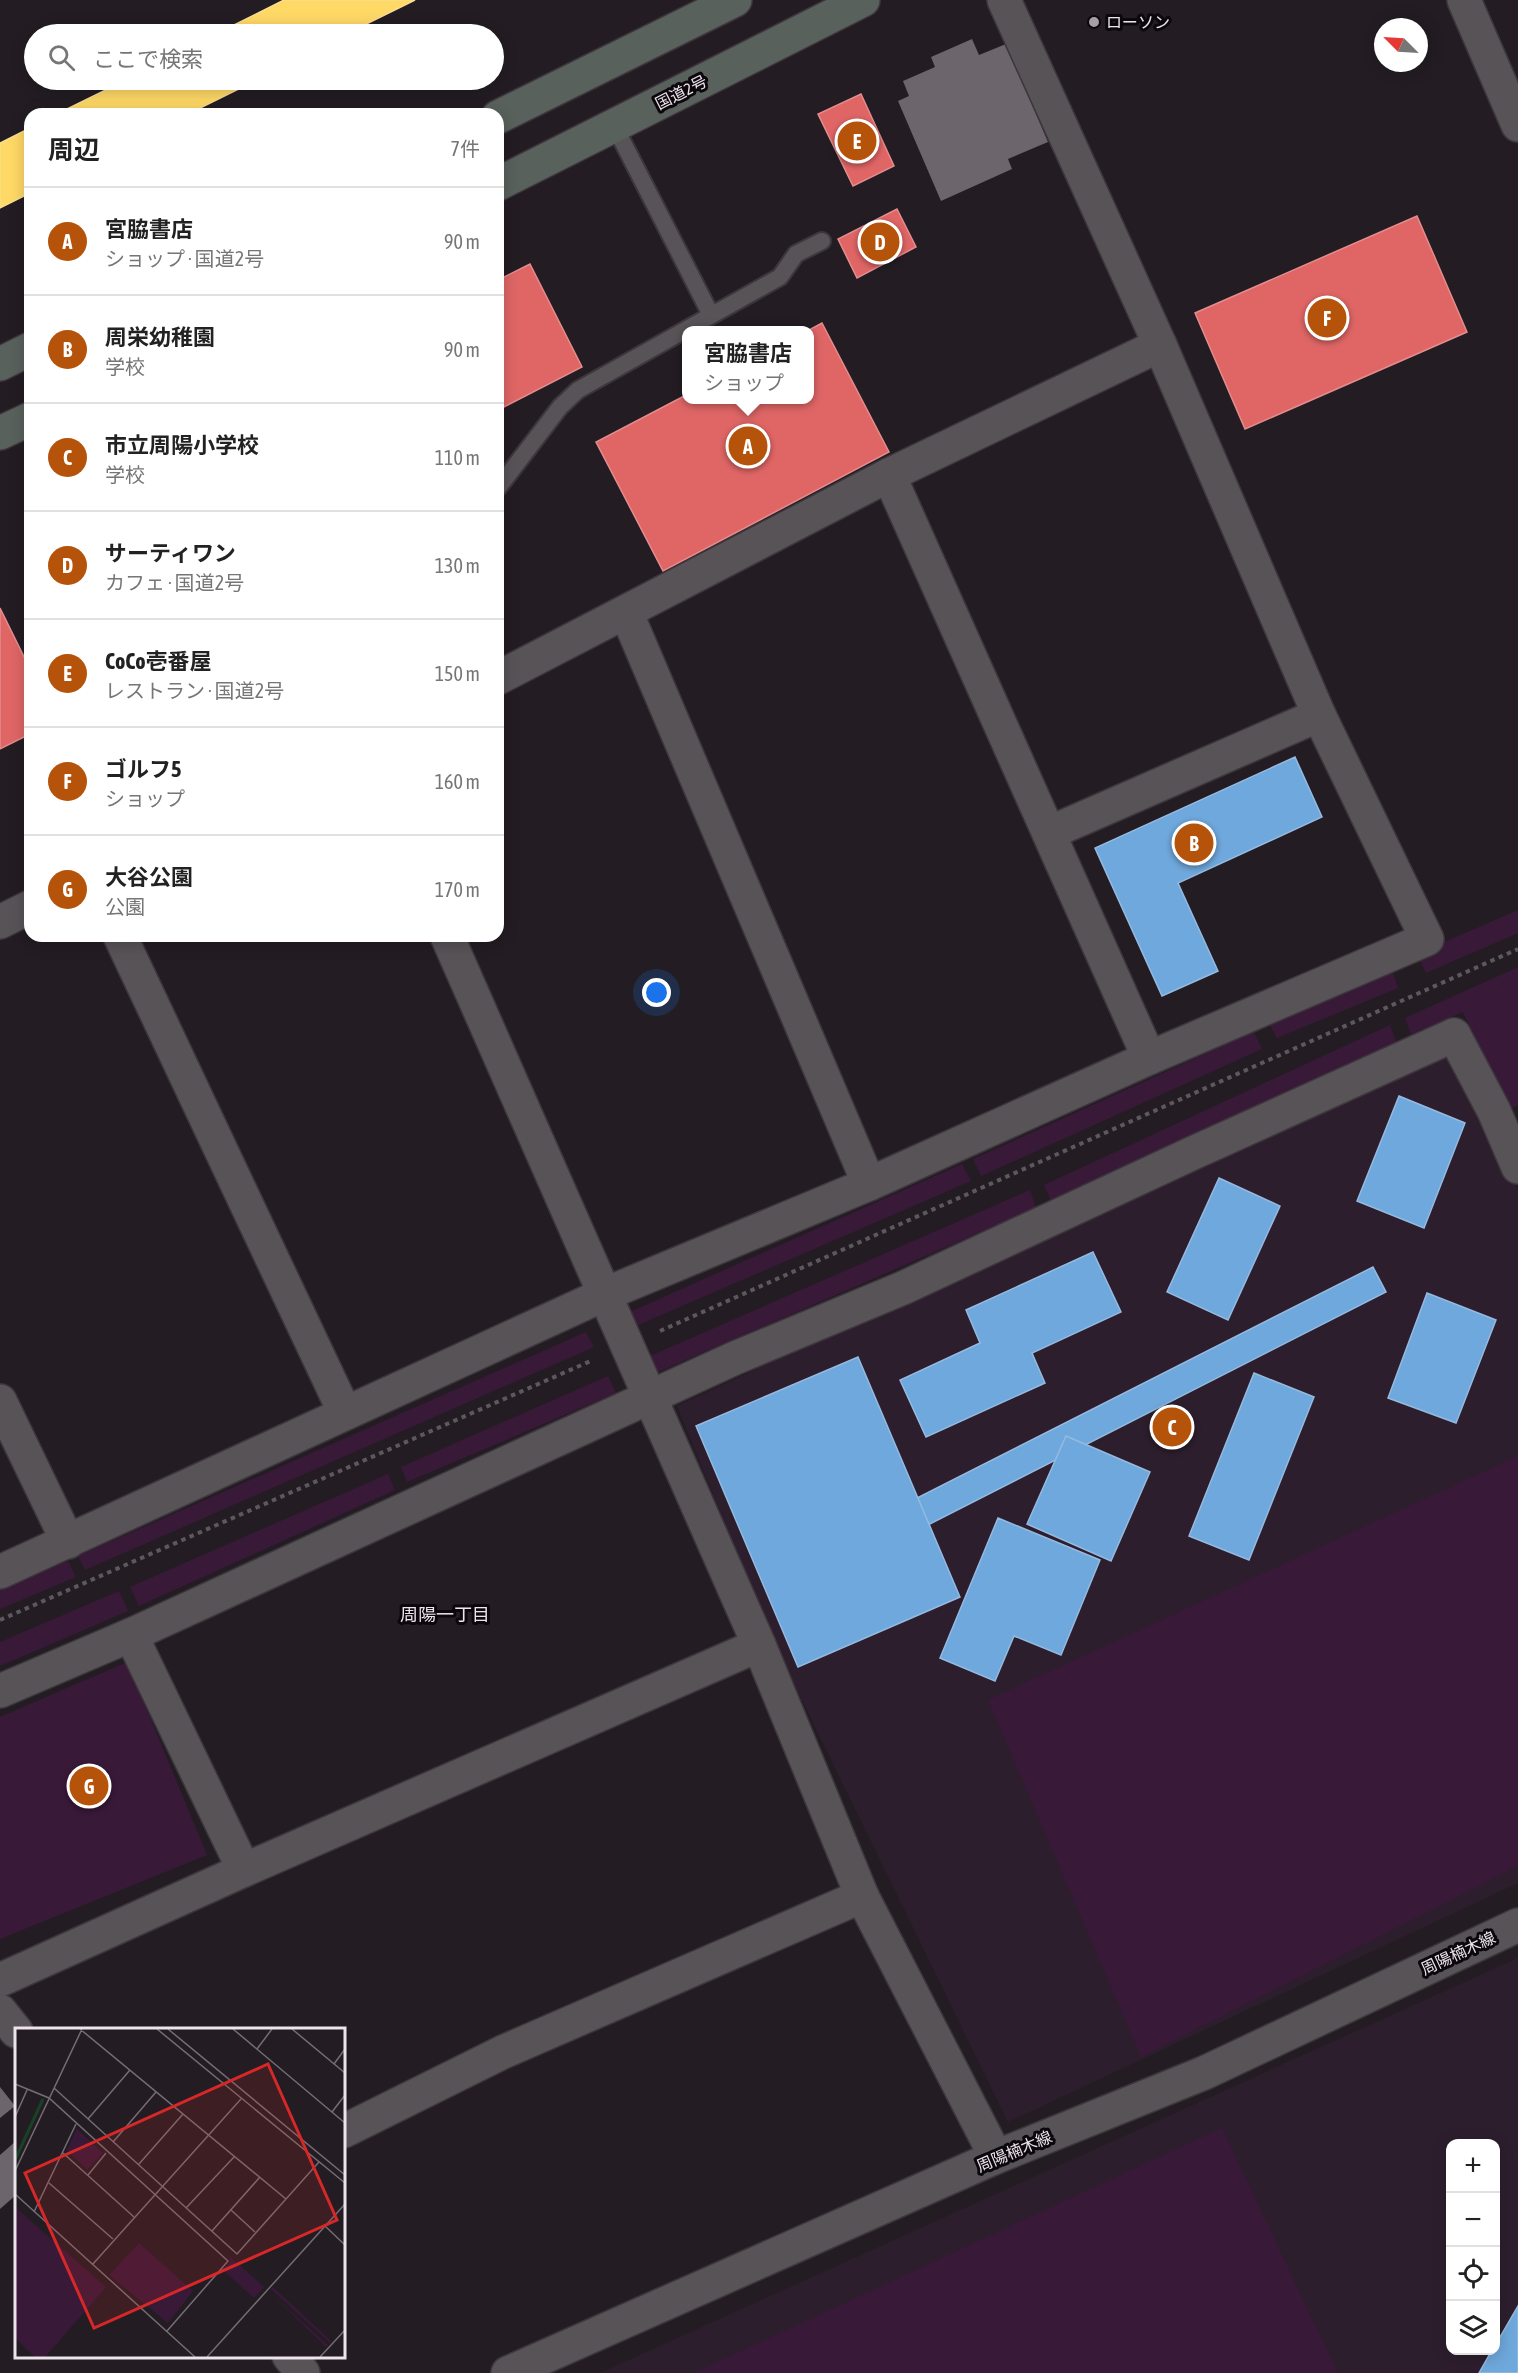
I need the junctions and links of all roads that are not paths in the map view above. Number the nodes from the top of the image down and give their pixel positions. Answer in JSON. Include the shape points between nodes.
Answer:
{"nodes":[{"id":1,"x":735,"y":0,"type":"edge"},
{"id":2,"x":863,"y":0,"type":"edge"},
{"id":3,"x":1004,"y":0,"type":"edge"},
{"id":4,"x":1464,"y":0,"type":"edge"},
{"id":5,"x":504,"y":114,"type":"edge"},
{"id":6,"x":614,"y":125,"type":"junction"},
{"id":7,"x":1518,"y":125,"type":"edge"},
{"id":8,"x":504,"y":181,"type":"edge"},
{"id":9,"x":822,"y":241,"type":"dead end"},
{"id":10,"x":711,"y":315,"type":"junction"},
{"id":11,"x":691,"y":326,"type":"edge"},
{"id":12,"x":682,"y":331,"type":"edge"},
{"id":13,"x":1160,"y":345,"type":"junction"},
{"id":14,"x":24,"y":352,"type":"edge"},
{"id":15,"x":0,"y":364,"type":"edge"},
{"id":16,"x":24,"y":422,"type":"edge"},
{"id":17,"x":0,"y":434,"type":"edge"},
{"id":18,"x":889,"y":475,"type":"junction"},
{"id":19,"x":504,"y":480,"type":"edge"},
{"id":20,"x":626,"y":612,"type":"junction"},
{"id":21,"x":504,"y":675,"type":"edge"},
{"id":22,"x":1319,"y":715,"type":"junction"},
{"id":23,"x":1049,"y":833,"type":"junction"},
{"id":24,"x":24,"y":910,"type":"edge"},
{"id":25,"x":0,"y":922,"type":"edge"},
{"id":26,"x":123,"y":942,"type":"edge"},
{"id":27,"x":450,"y":942,"type":"edge"},
{"id":28,"x":1149,"y":1058,"type":"junction"},
{"id":29,"x":1518,"y":1167,"type":"edge"},
{"id":30,"x":869,"y":1184,"type":"junction"},
{"id":31,"x":603,"y":1295,"type":"junction"},
{"id":32,"x":651,"y":1397,"type":"junction"},
{"id":33,"x":0,"y":1401,"type":"edge"},
{"id":34,"x":345,"y":1413,"type":"junction"},
{"id":35,"x":68,"y":1542,"type":"junction"},
{"id":36,"x":0,"y":1572,"type":"edge"},
{"id":37,"x":131,"y":1635,"type":"junction"},
{"id":38,"x":759,"y":1645,"type":"junction"},
{"id":39,"x":0,"y":1691,"type":"edge"},
{"id":40,"x":244,"y":1870,"type":"junction"},
{"id":41,"x":862,"y":1896,"type":"junction"},
{"id":42,"x":1518,"y":1925,"type":"edge"},
{"id":43,"x":0,"y":1980,"type":"edge"},
{"id":44,"x":0,"y":2011,"type":"edge"},
{"id":45,"x":15,"y":2030,"type":"edge"},
{"id":46,"x":345,"y":2131,"type":"edge"},
{"id":47,"x":996,"y":2157,"type":"junction"},
{"id":48,"x":291,"y":2358,"type":"edge"},
{"id":49,"x":303,"y":2373,"type":"edge"},
{"id":50,"x":508,"y":2373,"type":"edge"}],
"edges":[{"from":1,"to":5,"type":"highway"},
{"from":2,"to":6,"type":"highway","name":"国道2号"},
{"from":3,"to":13,"type":"street"},
{"from":4,"to":7,"type":"street"},
{"from":6,"to":8,"type":"highway","name":"国道2号"},
{"from":6,"to":10,"type":"lane"},
{"from":9,"to":10,"type":"lane","via":[[796,254],[780,277]]},
{"from":10,"to":11,"type":"lane"},
{"from":12,"to":19,"type":"lane","via":[[578,390],[560,407]]},
{"from":13,"to":18,"type":"street"},
{"from":13,"to":22,"type":"street"},
{"from":14,"to":15,"type":"highway"},
{"from":16,"to":17,"type":"highway"},
{"from":18,"to":20,"type":"street"},
{"from":18,"to":23,"type":"street"},
{"from":20,"to":21,"type":"street"},
{"from":20,"to":30,"type":"street"},
{"from":22,"to":23,"type":"street"},
{"from":22,"to":28,"type":"street","via":[[1427,939]]},
{"from":23,"to":28,"type":"street"},
{"from":24,"to":25,"type":"street"},
{"from":26,"to":34,"type":"street"},
{"from":27,"to":31,"type":"street"},
{"from":28,"to":30,"type":"street"},
{"from":29,"to":32,"type":"street","via":[[1454,1035],[903,1288]]},
{"from":30,"to":31,"type":"street"},
{"from":31,"to":32,"type":"street"},
{"from":31,"to":34,"type":"street"},
{"from":32,"to":37,"type":"street"},
{"from":32,"to":38,"type":"street"},
{"from":33,"to":35,"type":"street"},
{"from":34,"to":35,"type":"street"},
{"from":35,"to":36,"type":"street"},
{"from":37,"to":39,"type":"street"},
{"from":37,"to":40,"type":"street"},
{"from":38,"to":40,"type":"street"},
{"from":38,"to":41,"type":"street"},
{"from":40,"to":43,"type":"street"},
{"from":41,"to":46,"type":"street","via":[[503,2052]]},
{"from":41,"to":47,"type":"street"},
{"from":42,"to":47,"type":"street","name":"周陽楠木線","via":[[1204,2073]]},
{"from":44,"to":45,"type":"street"},
{"from":47,"to":50,"type":"street","name":"周陽楠木線"},
{"from":48,"to":49,"type":"street"}]}
